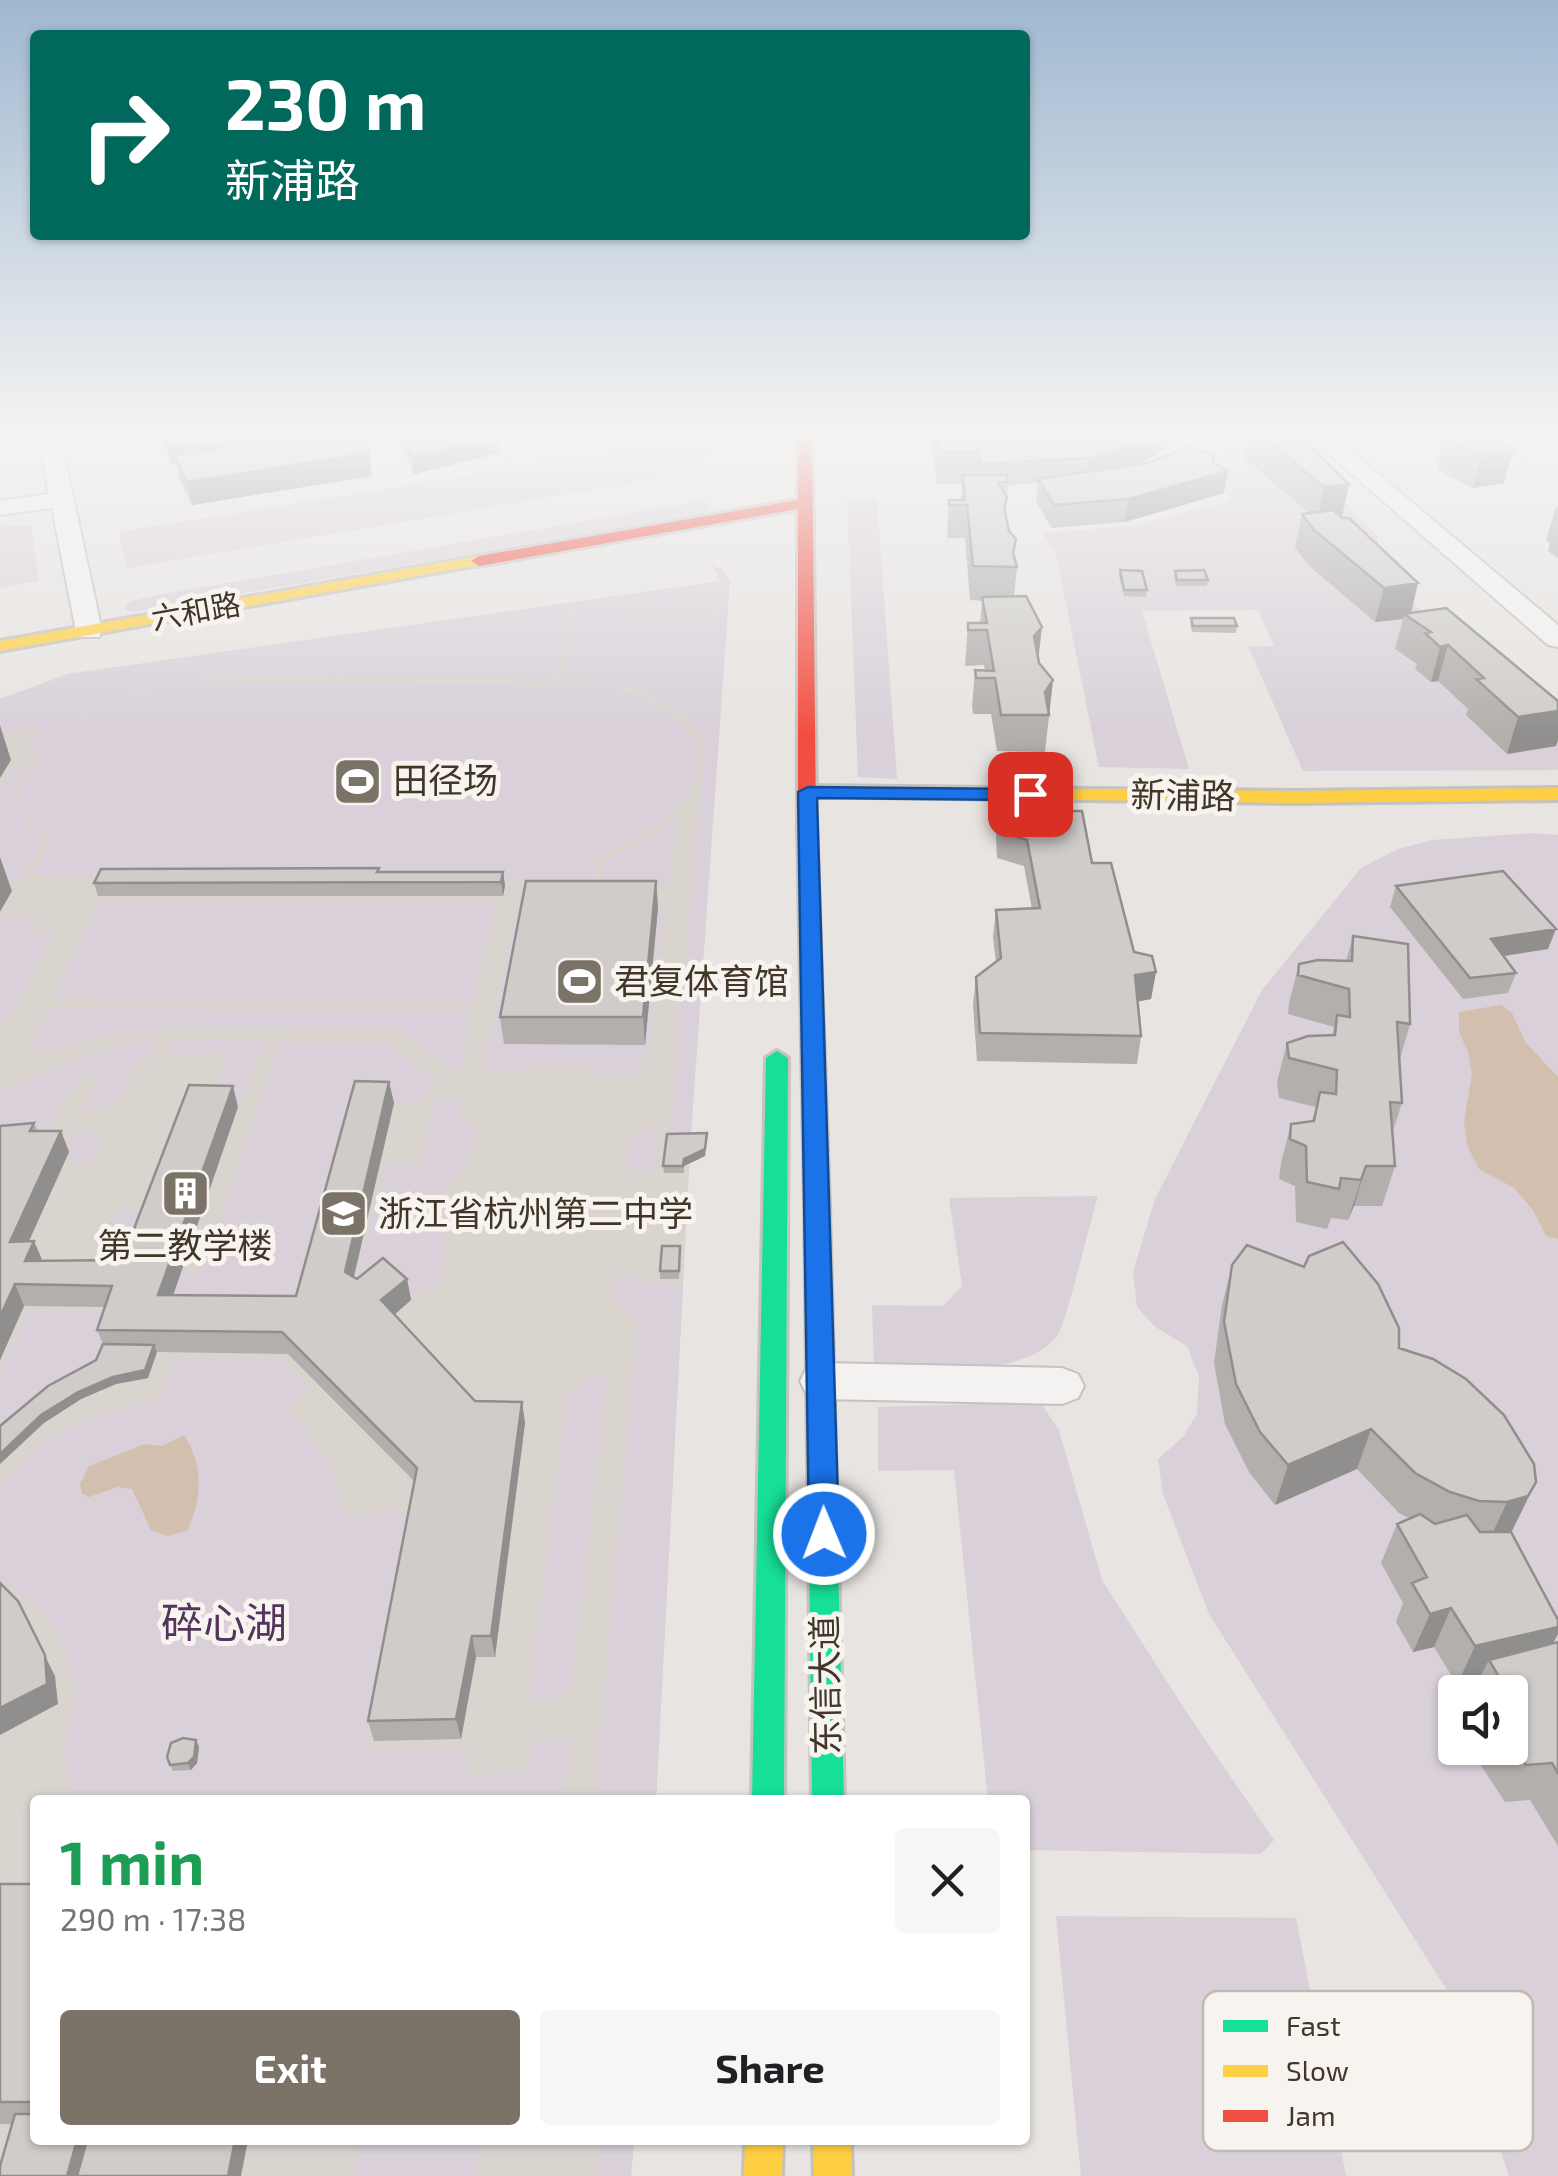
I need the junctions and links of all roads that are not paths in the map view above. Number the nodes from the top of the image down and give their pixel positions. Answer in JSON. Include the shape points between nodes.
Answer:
{"nodes":[{"id":1,"x":69,"y":533,"type":"edge"},
{"id":2,"x":644,"y":533,"type":"edge"},
{"id":3,"x":792,"y":533,"type":"edge"},
{"id":4,"x":796,"y":533,"type":"edge"},
{"id":5,"x":1433,"y":533,"type":"edge"},
{"id":6,"x":782,"y":622,"type":"dead end"},
{"id":7,"x":89,"y":630,"type":"junction"},
{"id":8,"x":1558,"y":639,"type":"edge"},
{"id":9,"x":0,"y":646,"type":"edge"},
{"id":10,"x":808,"y":792,"type":"junction"},
{"id":11,"x":1558,"y":794,"type":"edge"},
{"id":12,"x":777,"y":1041,"type":"dead end"},
{"id":13,"x":822,"y":1382,"type":"junction"},
{"id":14,"x":1062,"y":1386,"type":"dead end"},
{"id":15,"x":768,"y":1795,"type":"edge"},
{"id":16,"x":828,"y":1795,"type":"edge"},
{"id":17,"x":764,"y":2145,"type":"edge"},
{"id":18,"x":832,"y":2145,"type":"edge"},
{"id":19,"x":763,"y":2176,"type":"edge"},
{"id":20,"x":833,"y":2176,"type":"edge"}],
"edges":[{"from":1,"to":7,"type":"street"},
{"from":2,"to":7,"type":"main road","name":"六和路"},
{"from":3,"to":6,"type":"main road","name":"东信大道"},
{"from":4,"to":10,"type":"main road","name":"东信大道"},
{"from":5,"to":8,"type":"street"},
{"from":7,"to":9,"type":"main road","name":"六和路"},
{"from":10,"to":11,"type":"main road","name":"新浦路"},
{"from":10,"to":13,"type":"main road","name":"东信大道"},
{"from":12,"to":15,"type":"main road","name":"东信大道"},
{"from":13,"to":14,"type":"street"},
{"from":13,"to":16,"type":"main road","name":"东信大道"},
{"from":17,"to":19,"type":"main road"},
{"from":18,"to":20,"type":"main road"}]}
